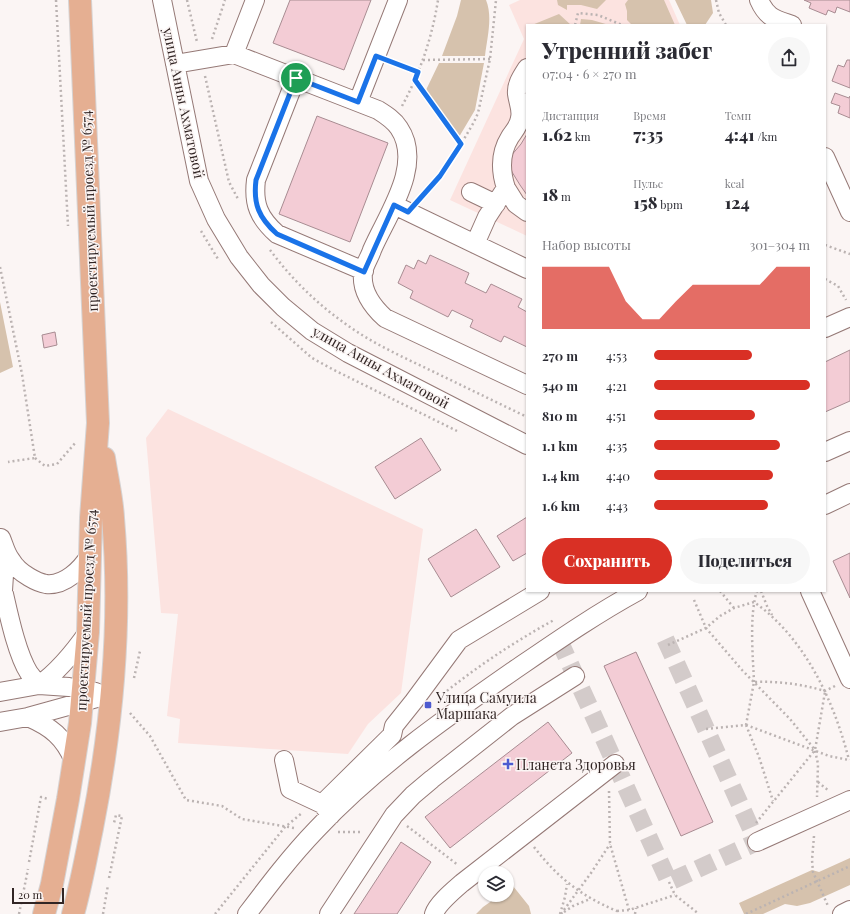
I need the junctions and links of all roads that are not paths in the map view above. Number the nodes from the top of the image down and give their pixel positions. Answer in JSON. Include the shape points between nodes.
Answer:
{"nodes":[{"id":1,"x":80,"y":0,"type":"edge"},
{"id":2,"x":162,"y":0,"type":"edge"},
{"id":3,"x":255,"y":0,"type":"edge"},
{"id":4,"x":398,"y":0,"type":"edge"},
{"id":5,"x":758,"y":0,"type":"edge"},
{"id":6,"x":789,"y":24,"type":"edge"},
{"id":7,"x":234,"y":54,"type":"junction"},
{"id":8,"x":175,"y":64,"type":"junction"},
{"id":9,"x":526,"y":69,"type":"edge"},
{"id":10,"x":296,"y":78,"type":"junction"},
{"id":11,"x":358,"y":102,"type":"junction"},
{"id":12,"x":826,"y":159,"type":"edge"},
{"id":13,"x":506,"y":188,"type":"junction"},
{"id":14,"x":471,"y":192,"type":"dead end"},
{"id":15,"x":496,"y":204,"type":"junction"},
{"id":16,"x":401,"y":209,"type":"junction"},
{"id":17,"x":526,"y":211,"type":"edge"},
{"id":18,"x":850,"y":212,"type":"edge"},
{"id":19,"x":475,"y":244,"type":"junction"},
{"id":20,"x":526,"y":269,"type":"edge"},
{"id":21,"x":364,"y":272,"type":"junction"},
{"id":22,"x":849,"y":309,"type":"edge"},
{"id":23,"x":826,"y":327,"type":"edge"},
{"id":24,"x":526,"y":385,"type":"edge"},
{"id":25,"x":98,"y":423,"type":"junction"},
{"id":26,"x":850,"y":441,"type":"edge"},
{"id":27,"x":526,"y":444,"type":"edge"},
{"id":28,"x":826,"y":452,"type":"edge"},
{"id":29,"x":850,"y":494,"type":"edge"},
{"id":30,"x":826,"y":505,"type":"edge"},
{"id":31,"x":0,"y":535,"type":"edge"},
{"id":32,"x":90,"y":554,"type":"junction"},
{"id":33,"x":538,"y":592,"type":"edge"},
{"id":34,"x":636,"y":592,"type":"edge"},
{"id":35,"x":810,"y":592,"type":"edge"},
{"id":36,"x":4,"y":594,"type":"junction"},
{"id":37,"x":0,"y":623,"type":"edge"},
{"id":38,"x":88,"y":632,"type":"junction"},
{"id":39,"x":575,"y":676,"type":"dead end"},
{"id":40,"x":850,"y":679,"type":"edge"},
{"id":41,"x":39,"y":685,"type":"junction"},
{"id":42,"x":0,"y":692,"type":"edge"},
{"id":43,"x":111,"y":694,"type":"junction"},
{"id":44,"x":83,"y":696,"type":"junction"},
{"id":45,"x":10,"y":717,"type":"edge"},
{"id":46,"x":74,"y":760,"type":"junction"},
{"id":47,"x":284,"y":760,"type":"dead end"},
{"id":48,"x":612,"y":766,"type":"road end"},
{"id":49,"x":850,"y":800,"type":"edge"},
{"id":50,"x":328,"y":817,"type":"junction"},
{"id":51,"x":757,"y":842,"type":"dead end"},
{"id":52,"x":850,"y":910,"type":"edge"},
{"id":53,"x":835,"y":911,"type":"edge"},
{"id":54,"x":44,"y":914,"type":"edge"},
{"id":55,"x":73,"y":914,"type":"edge"},
{"id":56,"x":247,"y":914,"type":"edge"},
{"id":57,"x":329,"y":914,"type":"edge"},
{"id":58,"x":434,"y":914,"type":"edge"}],
"edges":[{"from":1,"to":25,"type":"main road","name":"проектируемый проезд № 6574"},
{"from":2,"to":8,"type":"street","name":"улица Анны Ахматовой"},
{"from":3,"to":7,"type":"street"},
{"from":4,"to":11,"type":"street"},
{"from":5,"to":6,"type":"street","via":[[771,17]]},
{"from":7,"to":8,"type":"street"},
{"from":7,"to":10,"type":"street"},
{"from":8,"to":27,"type":"street","name":"улица Анны Ахматовой","via":[[199,181],[216,219],[239,257],[261,286],[312,331],[348,353]]},
{"from":9,"to":13,"type":"street","via":[[517,89],[521,111],[519,124],[502,153],[502,174]]},
{"from":10,"to":11,"type":"street"},
{"from":10,"to":21,"type":"street","via":[[256,180],[257,208],[267,226],[277,234]]},
{"from":11,"to":16,"type":"street","via":[[378,110],[393,120],[405,139],[408,153]]},
{"from":12,"to":18,"type":"street"},
{"from":13,"to":15,"type":"street"},
{"from":13,"to":17,"type":"street","via":[[516,204]]},
{"from":14,"to":15,"type":"street"},
{"from":15,"to":19,"type":"street"},
{"from":16,"to":19,"type":"street"},
{"from":16,"to":21,"type":"street"},
{"from":19,"to":20,"type":"street"},
{"from":21,"to":24,"type":"street","via":[[368,296],[385,318]]},
{"from":22,"to":23,"type":"street"},
{"from":25,"to":32,"type":"main road","name":"проектируемый проезд № 6574"},
{"from":25,"to":43,"type":"main road","name":"проектируемый проезд № 6574","via":[[113,516],[116,564],[116,635]]},
{"from":26,"to":28,"type":"street"},
{"from":29,"to":30,"type":"street"},
{"from":31,"to":32,"type":"street","via":[[11,561],[23,574],[45,584],[69,578],[85,564]]},
{"from":31,"to":36,"type":"street"},
{"from":32,"to":38,"type":"main road","name":"проектируемый проезд № 6574"},
{"from":33,"to":50,"type":"street","via":[[459,640],[394,726],[392,735]]},
{"from":34,"to":50,"type":"street","via":[[584,623],[460,708],[410,745]]},
{"from":35,"to":40,"type":"street"},
{"from":36,"to":37,"type":"street"},
{"from":36,"to":41,"type":"street","via":[[22,657],[28,672]]},
{"from":38,"to":41,"type":"street","via":[[63,664]]},
{"from":38,"to":44,"type":"main road","name":"проектируемый проезд № 6574"},
{"from":39,"to":57,"type":"street","via":[[512,716],[432,779],[394,815]]},
{"from":41,"to":42,"type":"street"},
{"from":41,"to":44,"type":"street","via":[[69,687]]},
{"from":43,"to":44,"type":"street"},
{"from":43,"to":55,"type":"main road","name":"проектируемый проезд № 6574","via":[[97,803]]},
{"from":44,"to":45,"type":"street"},
{"from":44,"to":46,"type":"main road","name":"проектируемый проезд № 6574"},
{"from":45,"to":46,"type":"street","via":[[51,729],[68,746]]},
{"from":46,"to":54,"type":"main road","name":"проектируемый проезд № 6574","via":[[52,884]]},
{"from":47,"to":50,"type":"street","via":[[290,789]]},
{"from":48,"to":58,"type":"street","via":[[471,875]]},
{"from":49,"to":51,"type":"street"},
{"from":50,"to":56,"type":"street","via":[[281,869]]},
{"from":52,"to":53,"type":"street"}]}
